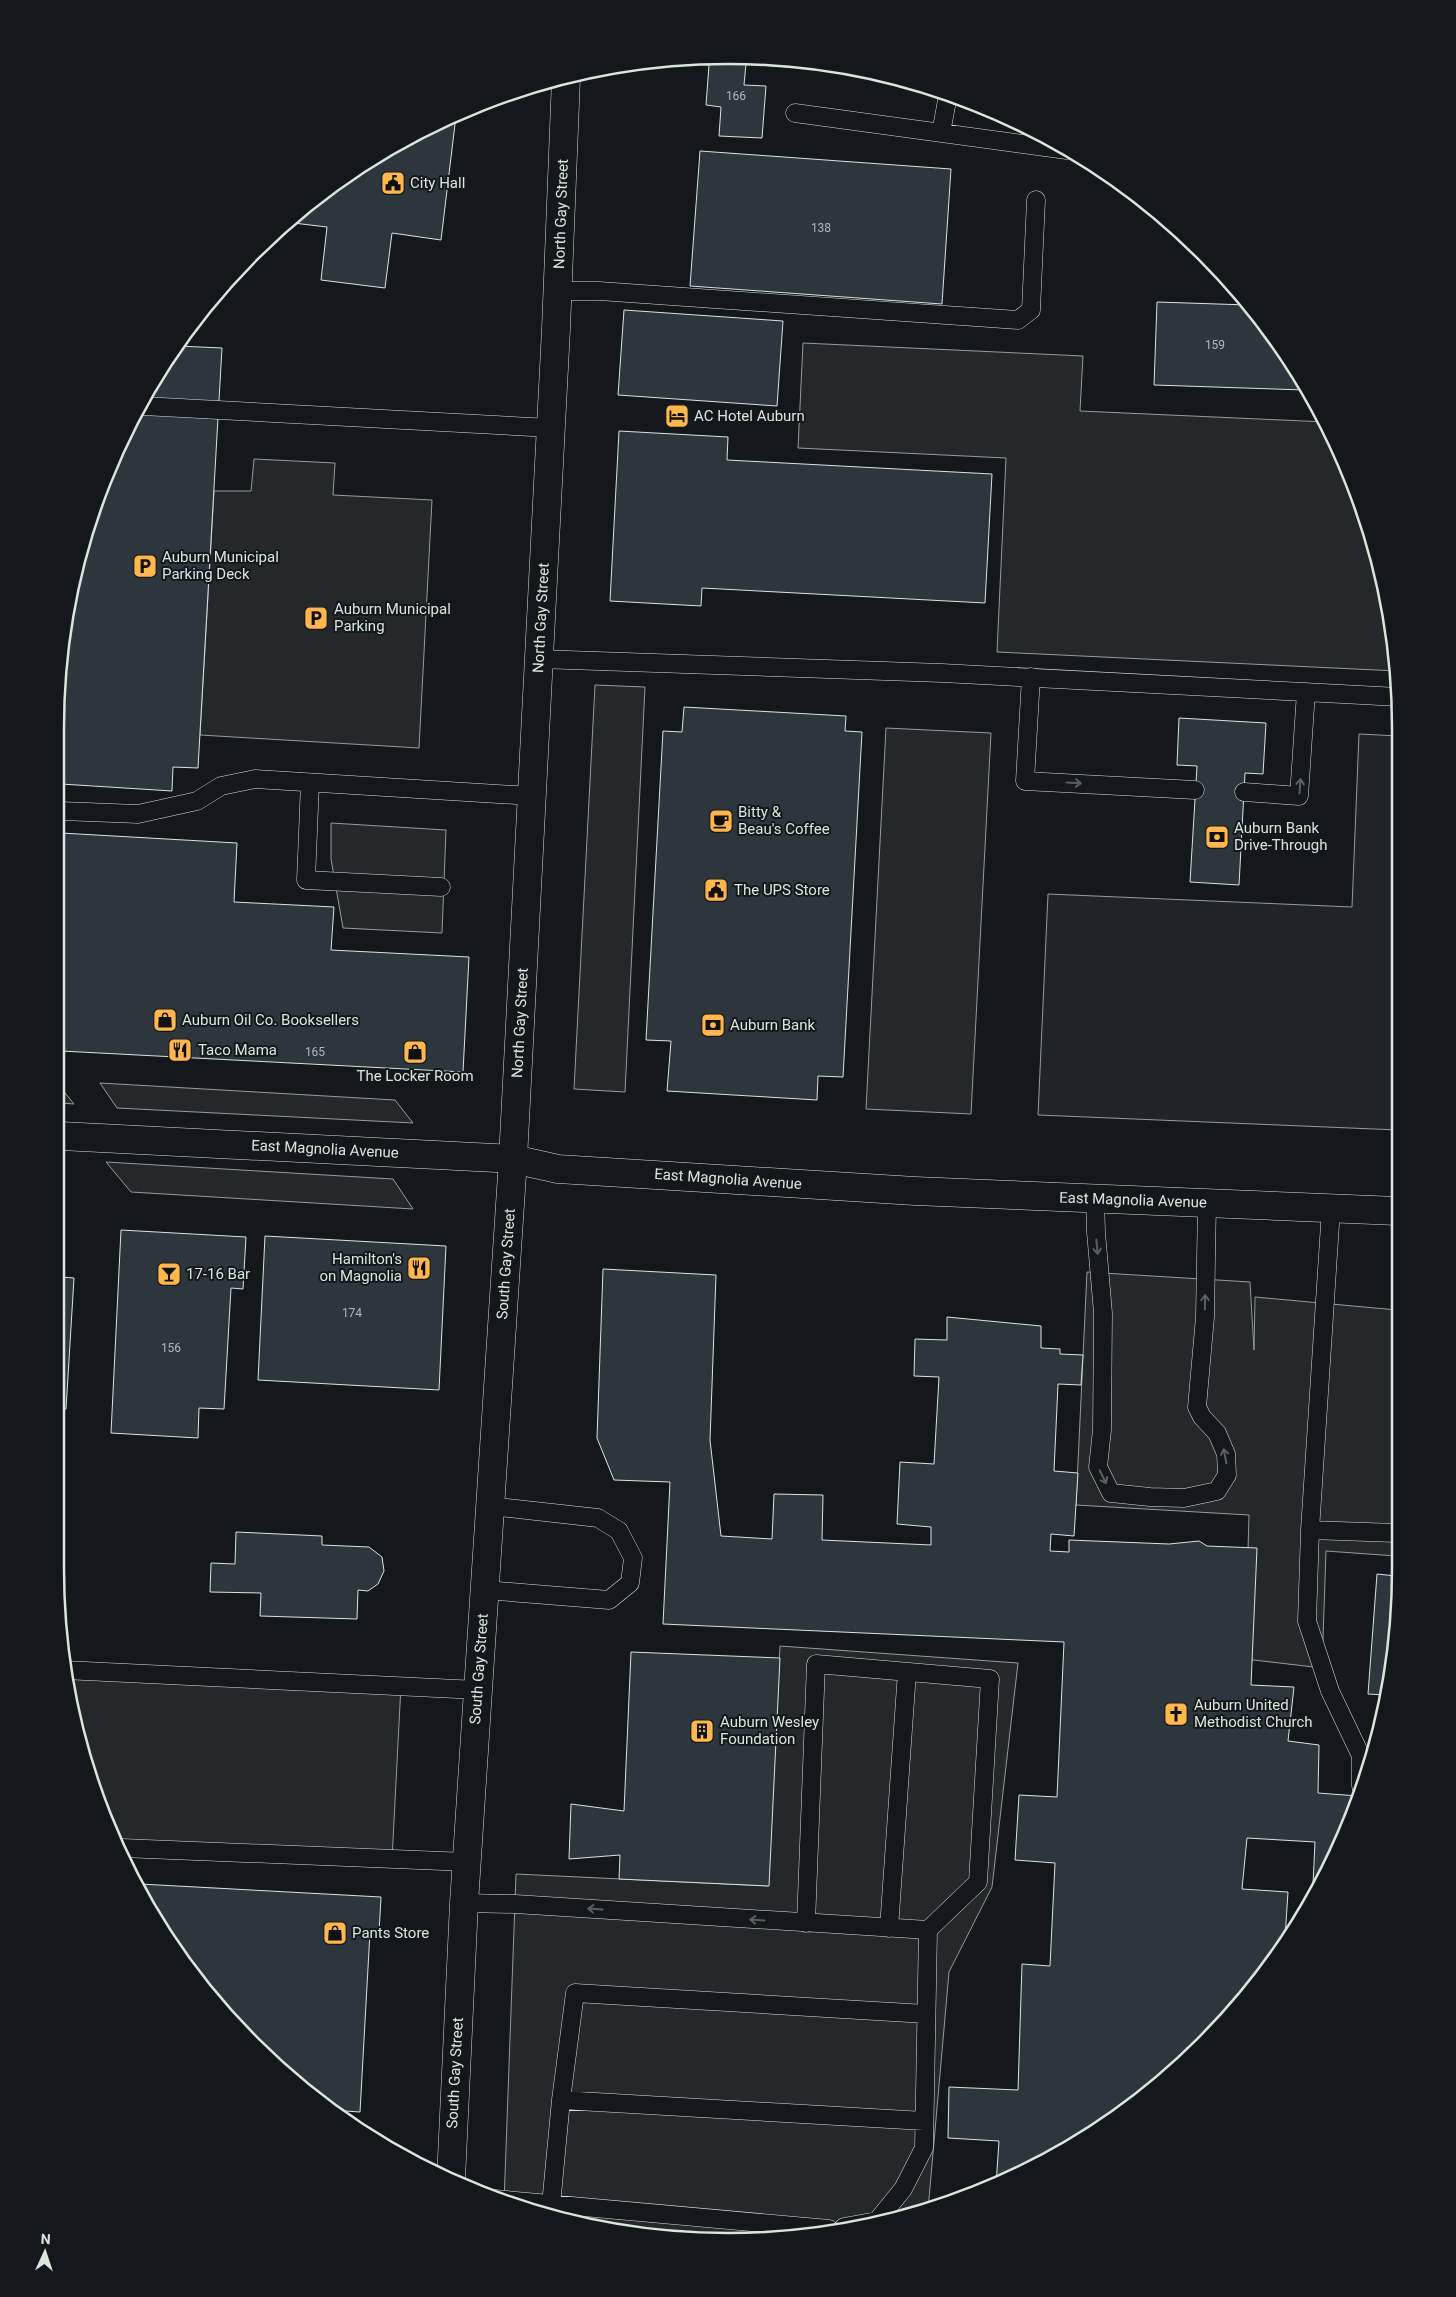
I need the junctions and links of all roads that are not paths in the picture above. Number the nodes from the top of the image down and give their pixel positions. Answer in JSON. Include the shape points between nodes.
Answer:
{"nodes":[{"id":1,"x":566,"y":84,"type":"edge"},
{"id":2,"x":947,"y":101,"type":"edge"},
{"id":3,"x":796,"y":113,"type":"dead end"},
{"id":4,"x":941,"y":133,"type":"junction"},
{"id":5,"x":1051,"y":148,"type":"edge"},
{"id":6,"x":1036,"y":200,"type":"dead end"},
{"id":7,"x":558,"y":291,"type":"junction"},
{"id":8,"x":147,"y":406,"type":"edge"},
{"id":9,"x":551,"y":428,"type":"junction"},
{"id":10,"x":539,"y":659,"type":"junction"},
{"id":11,"x":1031,"y":677,"type":"junction"},
{"id":12,"x":1306,"y":692,"type":"junction"},
{"id":13,"x":1391,"y":697,"type":"edge"},
{"id":14,"x":310,"y":783,"type":"junction"},
{"id":15,"x":1195,"y":790,"type":"dead end"},
{"id":16,"x":1244,"y":792,"type":"dead end"},
{"id":17,"x":532,"y":796,"type":"junction"},
{"id":18,"x":64,"y":811,"type":"edge"},
{"id":19,"x":441,"y":887,"type":"dead end"},
{"id":20,"x":64,"y":1136,"type":"edge"},
{"id":21,"x":513,"y":1159,"type":"junction"},
{"id":22,"x":1096,"y":1198,"type":"junction"},
{"id":23,"x":1207,"y":1203,"type":"junction"},
{"id":24,"x":1331,"y":1209,"type":"junction"},
{"id":25,"x":1392,"y":1212,"type":"edge"},
{"id":26,"x":490,"y":1506,"type":"junction"},
{"id":27,"x":1310,"y":1530,"type":"junction"},
{"id":28,"x":1392,"y":1534,"type":"edge"},
{"id":29,"x":484,"y":1590,"type":"junction"},
{"id":30,"x":72,"y":1670,"type":"edge"},
{"id":31,"x":907,"y":1672,"type":"junction"},
{"id":32,"x":478,"y":1690,"type":"junction"},
{"id":33,"x":1365,"y":1756,"type":"edge"},
{"id":34,"x":125,"y":1848,"type":"edge"},
{"id":35,"x":467,"y":1862,"type":"junction"},
{"id":36,"x":464,"y":1903,"type":"junction"},
{"id":37,"x":806,"y":1923,"type":"junction"},
{"id":38,"x":889,"y":1928,"type":"junction"},
{"id":39,"x":928,"y":1930,"type":"junction"},
{"id":40,"x":926,"y":2014,"type":"junction"},
{"id":41,"x":561,"y":2100,"type":"junction"},
{"id":42,"x":924,"y":2121,"type":"junction"},
{"id":43,"x":451,"y":2173,"type":"edge"},
{"id":44,"x":529,"y":2203,"type":"edge"},
{"id":45,"x":551,"y":2205,"type":"junction"},
{"id":46,"x":882,"y":2215,"type":"edge"},
{"id":47,"x":816,"y":2228,"type":"edge"}],
"edges":[{"from":1,"to":7,"type":"street","name":"North Gay Street"},
{"from":2,"to":4,"type":"lane"},
{"from":3,"to":4,"type":"lane"},
{"from":4,"to":5,"type":"lane"},
{"from":6,"to":7,"type":"lane","via":[[1031,310],[1018,320]]},
{"from":7,"to":9,"type":"street","name":"North Gay Street"},
{"from":8,"to":9,"type":"lane"},
{"from":9,"to":10,"type":"street","name":"North Gay Street"},
{"from":10,"to":11,"type":"lane"},
{"from":10,"to":17,"type":"street","name":"North Gay Street"},
{"from":11,"to":12,"type":"lane"},
{"from":11,"to":15,"type":"lane","one_way":true,"via":[[1025,781]]},
{"from":12,"to":13,"type":"lane"},
{"from":16,"to":12,"type":"lane","one_way":true,"via":[[1300,796]]},
{"from":14,"to":17,"type":"lane"},
{"from":14,"to":18,"type":"lane","via":[[255,779],[221,786],[197,800],[138,814]]},
{"from":14,"to":19,"type":"lane","via":[[306,880]]},
{"from":17,"to":21,"type":"street","name":"North Gay Street"},
{"from":20,"to":21,"type":"street","name":"East Magnolia Avenue"},
{"from":21,"to":22,"type":"street","name":"East Magnolia Avenue","via":[[558,1169],[915,1191]]},
{"from":21,"to":26,"type":"street","name":"South Gay Street"},
{"from":22,"to":23,"type":"street","name":"East Magnolia Avenue"},
{"from":22,"to":23,"type":"lane","one_way":true,"via":[[1103,1313],[1102,1430],[1098,1466],[1111,1493],[1150,1498],[1184,1498],[1218,1490],[1227,1475],[1226,1454],[1217,1433],[1197,1407],[1205,1317]]},
{"from":23,"to":24,"type":"street","name":"East Magnolia Avenue"},
{"from":24,"to":25,"type":"street","name":"East Magnolia Avenue"},
{"from":24,"to":27,"type":"lane"},
{"from":26,"to":29,"type":"street","name":"South Gay Street"},
{"from":26,"to":29,"type":"lane","via":[[598,1518],[619,1531],[633,1558],[630,1583],[609,1600]]},
{"from":27,"to":28,"type":"lane"},
{"from":27,"to":33,"type":"lane","via":[[1307,1621],[1330,1691]]},
{"from":29,"to":32,"type":"street","name":"South Gay Street"},
{"from":30,"to":32,"type":"lane"},
{"from":31,"to":37,"type":"lane","via":[[816,1664]]},
{"from":31,"to":38,"type":"lane"},
{"from":31,"to":39,"type":"lane","via":[[990,1679],[978,1882]]},
{"from":32,"to":35,"type":"street","name":"South Gay Street"},
{"from":34,"to":35,"type":"lane"},
{"from":35,"to":36,"type":"street","name":"South Gay Street"},
{"from":37,"to":36,"type":"lane","one_way":true},
{"from":36,"to":43,"type":"street","name":"South Gay Street"},
{"from":37,"to":38,"type":"lane"},
{"from":38,"to":39,"type":"lane"},
{"from":39,"to":40,"type":"lane"},
{"from":40,"to":41,"type":"lane","via":[[575,1993]]},
{"from":40,"to":42,"type":"lane"},
{"from":41,"to":42,"type":"lane"},
{"from":41,"to":45,"type":"lane"},
{"from":42,"to":46,"type":"lane","via":[[924,2148],[904,2189]]},
{"from":44,"to":45,"type":"lane"},
{"from":45,"to":47,"type":"lane"}]}
